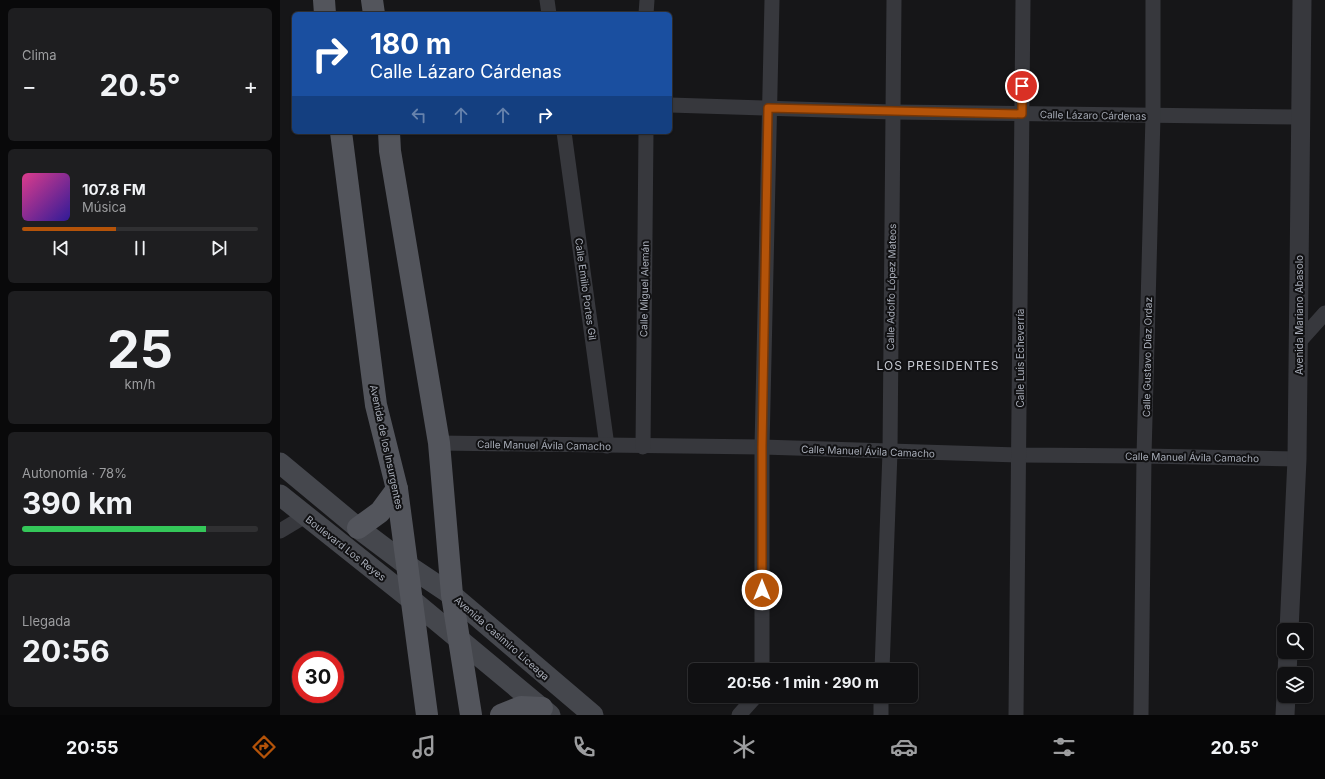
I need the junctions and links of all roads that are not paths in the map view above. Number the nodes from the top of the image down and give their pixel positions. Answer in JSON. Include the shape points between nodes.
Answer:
{"nodes":[{"id":1,"x":324,"y":0,"type":"edge"},
{"id":2,"x":372,"y":0,"type":"edge"},
{"id":3,"x":547,"y":0,"type":"edge"},
{"id":4,"x":646,"y":0,"type":"edge"},
{"id":5,"x":772,"y":0,"type":"edge"},
{"id":6,"x":894,"y":0,"type":"edge"},
{"id":7,"x":1023,"y":0,"type":"edge"},
{"id":8,"x":1153,"y":0,"type":"edge"},
{"id":9,"x":1302,"y":0,"type":"edge"},
{"id":10,"x":325,"y":12,"type":"edge"},
{"id":11,"x":374,"y":12,"type":"edge"},
{"id":12,"x":548,"y":12,"type":"edge"},
{"id":13,"x":646,"y":12,"type":"edge"},
{"id":14,"x":672,"y":105,"type":"edge"},
{"id":15,"x":768,"y":108,"type":"junction"},
{"id":16,"x":893,"y":112,"type":"junction"},
{"id":17,"x":1022,"y":114,"type":"junction"},
{"id":18,"x":1152,"y":116,"type":"junction"},
{"id":19,"x":1299,"y":117,"type":"junction"},
{"id":20,"x":341,"y":134,"type":"edge"},
{"id":21,"x":389,"y":134,"type":"edge"},
{"id":22,"x":564,"y":134,"type":"edge"},
{"id":23,"x":646,"y":134,"type":"edge"},
{"id":24,"x":1325,"y":313,"type":"edge"},
{"id":25,"x":1299,"y":342,"type":"junction"},
{"id":26,"x":440,"y":443,"type":"junction"},
{"id":27,"x":607,"y":446,"type":"junction"},
{"id":28,"x":643,"y":446,"type":"junction"},
{"id":29,"x":762,"y":447,"type":"junction"},
{"id":30,"x":890,"y":452,"type":"junction"},
{"id":31,"x":1020,"y":455,"type":"junction"},
{"id":32,"x":1144,"y":456,"type":"junction"},
{"id":33,"x":1297,"y":459,"type":"junction"},
{"id":34,"x":280,"y":463,"type":"edge"},
{"id":35,"x":397,"y":489,"type":"junction"},
{"id":36,"x":280,"y":494,"type":"edge"},
{"id":37,"x":305,"y":516,"type":"junction"},
{"id":38,"x":358,"y":528,"type":"junction"},
{"id":39,"x":280,"y":531,"type":"edge"},
{"id":40,"x":407,"y":565,"type":"junction"},
{"id":41,"x":452,"y":595,"type":"junction"},
{"id":42,"x":413,"y":601,"type":"junction"},
{"id":43,"x":1289,"y":623,"type":"edge"},
{"id":44,"x":460,"y":640,"type":"junction"},
{"id":45,"x":762,"y":663,"type":"edge"},
{"id":46,"x":882,"y":663,"type":"edge"},
{"id":47,"x":750,"y":703,"type":"edge"},
{"id":48,"x":881,"y":703,"type":"edge"},
{"id":49,"x":1286,"y":703,"type":"edge"},
{"id":50,"x":546,"y":712,"type":"edge"},
{"id":51,"x":427,"y":715,"type":"edge"},
{"id":52,"x":471,"y":715,"type":"edge"},
{"id":53,"x":501,"y":715,"type":"edge"},
{"id":54,"x":593,"y":715,"type":"edge"},
{"id":55,"x":739,"y":715,"type":"edge"},
{"id":56,"x":881,"y":715,"type":"edge"},
{"id":57,"x":1016,"y":715,"type":"edge"},
{"id":58,"x":1141,"y":715,"type":"edge"},
{"id":59,"x":1285,"y":715,"type":"edge"}],
"edges":[{"from":1,"to":10,"type":"main road"},
{"from":2,"to":11,"type":"main road"},
{"from":3,"to":12,"type":"street"},
{"from":4,"to":13,"type":"street"},
{"from":5,"to":15,"type":"street"},
{"from":6,"to":16,"type":"street","name":"Calle Adolfo López Mateos"},
{"from":7,"to":17,"type":"street","name":"Calle Luis Echeverría"},
{"from":8,"to":18,"type":"street","name":"Calle Gustavo Díaz Ordaz"},
{"from":9,"to":19,"type":"street","name":"Avenida Mariano Abasolo"},
{"from":14,"to":15,"type":"street","name":"Calle Lázaro Cárdenas"},
{"from":15,"to":16,"type":"street","name":"Calle Lázaro Cárdenas"},
{"from":15,"to":29,"type":"street"},
{"from":16,"to":17,"type":"street","name":"Calle Lázaro Cárdenas"},
{"from":16,"to":30,"type":"street","name":"Calle Adolfo López Mateos"},
{"from":17,"to":18,"type":"street","name":"Calle Lázaro Cárdenas"},
{"from":17,"to":31,"type":"street","name":"Calle Luis Echeverría"},
{"from":18,"to":19,"type":"street","name":"Calle Lázaro Cárdenas"},
{"from":18,"to":32,"type":"street","name":"Calle Gustavo Díaz Ordaz"},
{"from":19,"to":25,"type":"street","name":"Avenida Mariano Abasolo"},
{"from":20,"to":35,"type":"main road","name":"Avenida de los Insurgentes","via":[[376,405]]},
{"from":21,"to":26,"type":"main road"},
{"from":22,"to":27,"type":"street","name":"Calle Emilio Portes Gil"},
{"from":23,"to":28,"type":"street","name":"Calle Miguel Alemán"},
{"from":24,"to":25,"type":"street"},
{"from":25,"to":33,"type":"street","name":"Avenida Mariano Abasolo"},
{"from":26,"to":27,"type":"street","name":"Calle Manuel Ávila Camacho"},
{"from":26,"to":41,"type":"main road"},
{"from":27,"to":28,"type":"street","name":"Calle Manuel Ávila Camacho"},
{"from":28,"to":29,"type":"street","name":"Calle Manuel Ávila Camacho"},
{"from":29,"to":30,"type":"street","name":"Calle Manuel Ávila Camacho"},
{"from":29,"to":45,"type":"street"},
{"from":30,"to":31,"type":"street","name":"Calle Manuel Ávila Camacho"},
{"from":30,"to":46,"type":"street","name":"Calle Adolfo López Mateos"},
{"from":31,"to":32,"type":"street","name":"Calle Manuel Ávila Camacho"},
{"from":31,"to":57,"type":"street","name":"Calle Luis Echeverría"},
{"from":32,"to":33,"type":"street","name":"Calle Manuel Ávila Camacho"},
{"from":32,"to":58,"type":"street","name":"Calle Gustavo Díaz Ordaz"},
{"from":33,"to":43,"type":"street","name":"Avenida Mariano Abasolo"},
{"from":34,"to":38,"type":"main road"},
{"from":35,"to":38,"type":"main road","via":[[380,512]]},
{"from":35,"to":40,"type":"main road","name":"Avenida de los Insurgentes"},
{"from":36,"to":37,"type":"main road","name":"Boulevard Los Reyes"},
{"from":37,"to":39,"type":"street"},
{"from":37,"to":42,"type":"main road","name":"Boulevard Los Reyes"},
{"from":38,"to":40,"type":"main road"},
{"from":40,"to":41,"type":"main road","name":"Avenida Casimiro Liceaga"},
{"from":40,"to":42,"type":"main road","name":"Avenida de los Insurgentes"},
{"from":41,"to":44,"type":"main road"},
{"from":41,"to":54,"type":"main road","name":"Avenida Casimiro Liceaga"},
{"from":42,"to":44,"type":"main road"},
{"from":42,"to":51,"type":"main road","name":"Avenida de los Insurgentes"},
{"from":44,"to":50,"type":"main road"},
{"from":44,"to":52,"type":"main road"},
{"from":47,"to":55,"type":"street"},
{"from":48,"to":56,"type":"street"},
{"from":49,"to":59,"type":"street"},
{"from":50,"to":53,"type":"main road","via":[[521,707]]}]}
